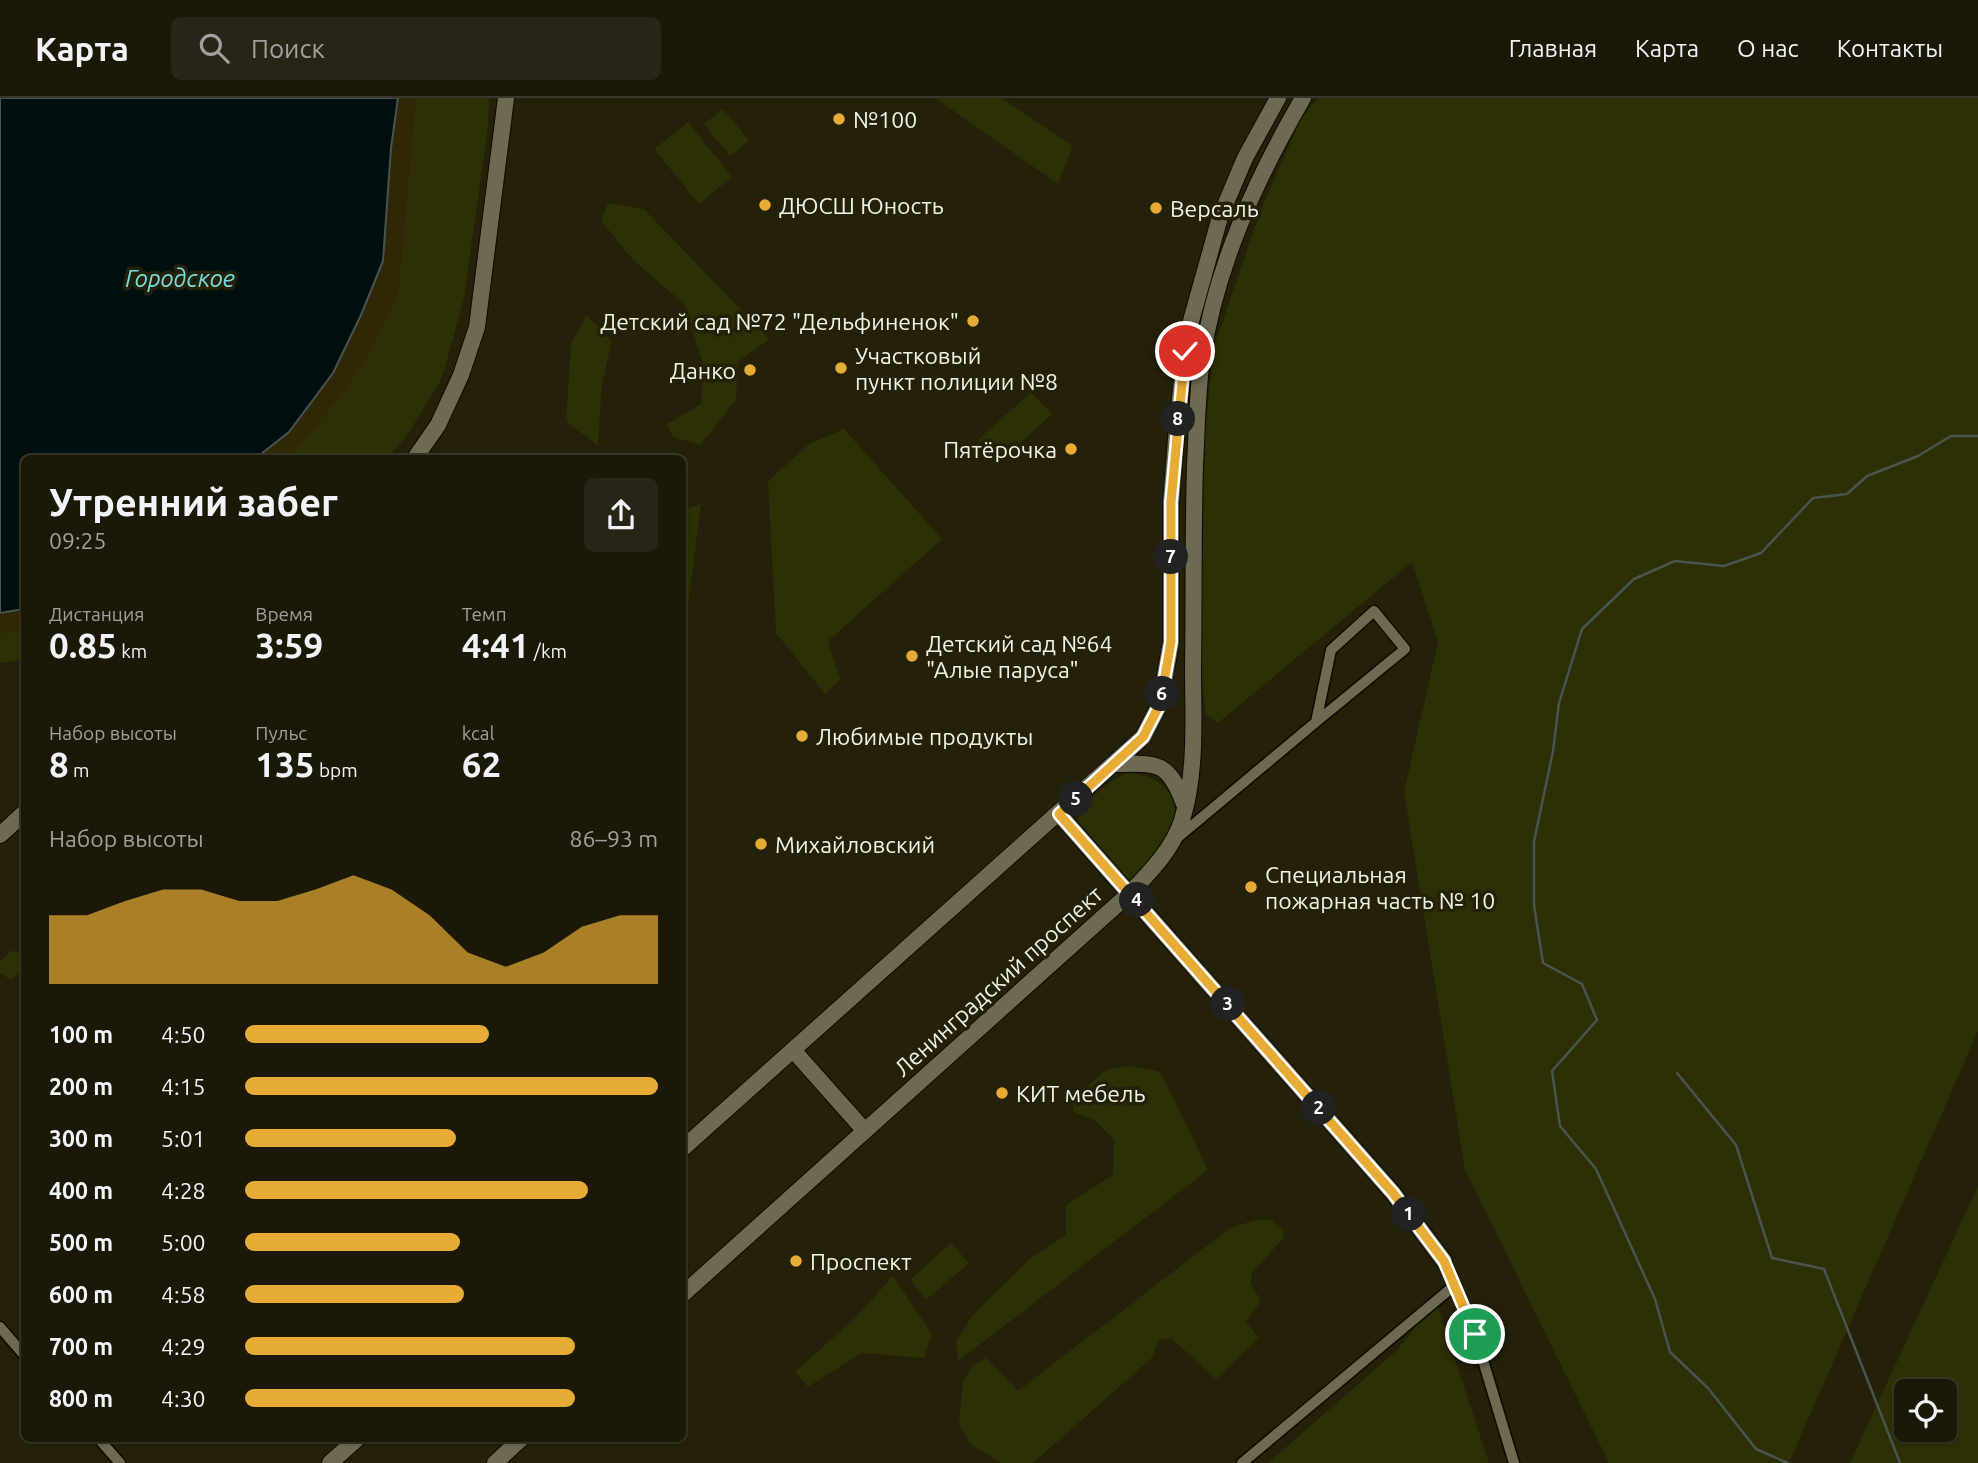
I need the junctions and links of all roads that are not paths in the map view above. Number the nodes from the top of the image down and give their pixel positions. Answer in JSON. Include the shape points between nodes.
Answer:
{"nodes":[{"id":1,"x":506,"y":98,"type":"edge"},
{"id":2,"x":1278,"y":98,"type":"edge"},
{"id":3,"x":1303,"y":98,"type":"edge"},
{"id":4,"x":417,"y":455,"type":"edge"},
{"id":5,"x":1316,"y":722,"type":"junction"},
{"id":6,"x":1115,"y":764,"type":"junction"},
{"id":7,"x":1185,"y":806,"type":"junction"},
{"id":8,"x":1059,"y":814,"type":"junction"},
{"id":9,"x":21,"y":816,"type":"edge"},
{"id":10,"x":0,"y":835,"type":"edge"},
{"id":11,"x":1171,"y":841,"type":"junction"},
{"id":12,"x":1130,"y":893,"type":"junction"},
{"id":13,"x":793,"y":1050,"type":"junction"},
{"id":14,"x":865,"y":1131,"type":"junction"},
{"id":15,"x":686,"y":1145,"type":"edge"},
{"id":16,"x":1444,"y":1261,"type":"joint"},
{"id":17,"x":1455,"y":1285,"type":"junction"},
{"id":18,"x":686,"y":1291,"type":"edge"},
{"id":19,"x":0,"y":1327,"type":"edge"},
{"id":20,"x":21,"y":1352,"type":"edge"},
{"id":21,"x":102,"y":1442,"type":"edge"},
{"id":22,"x":354,"y":1442,"type":"edge"},
{"id":23,"x":518,"y":1442,"type":"edge"},
{"id":24,"x":120,"y":1463,"type":"edge"},
{"id":25,"x":330,"y":1463,"type":"edge"},
{"id":26,"x":495,"y":1463,"type":"edge"},
{"id":27,"x":1242,"y":1463,"type":"edge"},
{"id":28,"x":1514,"y":1463,"type":"edge"}],
"edges":[{"from":1,"to":4,"type":"main road","via":[[477,327],[438,425]]},
{"from":2,"to":6,"type":"main road","via":[[1220,217],[1191,321],[1171,502],[1171,642],[1160,704],[1143,737]]},
{"from":3,"to":7,"type":"main road","name":"Ленинградский проспект","via":[[1275,146],[1234,239],[1202,359],[1194,503],[1193,753]]},
{"from":5,"to":5,"type":"street","via":[[1405,649],[1374,611],[1331,650]]},
{"from":5,"to":11,"type":"street"},
{"from":6,"to":7,"type":"main road","via":[[1148,763],[1161,768],[1173,777]]},
{"from":6,"to":8,"type":"main road"},
{"from":7,"to":11,"type":"main road","name":"Ленинградский проспект"},
{"from":8,"to":12,"type":"main road"},
{"from":8,"to":13,"type":"main road"},
{"from":9,"to":10,"type":"main road"},
{"from":11,"to":12,"type":"main road","name":"Ленинградский проспект","via":[[1155,867]]},
{"from":12,"to":14,"type":"main road","name":"Ленинградский проспект"},
{"from":12,"to":16,"type":"main road","via":[[1384,1183]]},
{"from":13,"to":14,"type":"main road"},
{"from":13,"to":15,"type":"main road"},
{"from":14,"to":18,"type":"main road","name":"Ленинградский проспект"},
{"from":16,"to":17,"type":"street"},
{"from":17,"to":27,"type":"street"},
{"from":17,"to":28,"type":"street","via":[[1475,1334]]},
{"from":19,"to":20,"type":"street"},
{"from":21,"to":24,"type":"street"},
{"from":22,"to":25,"type":"main road"},
{"from":23,"to":26,"type":"main road"}]}
